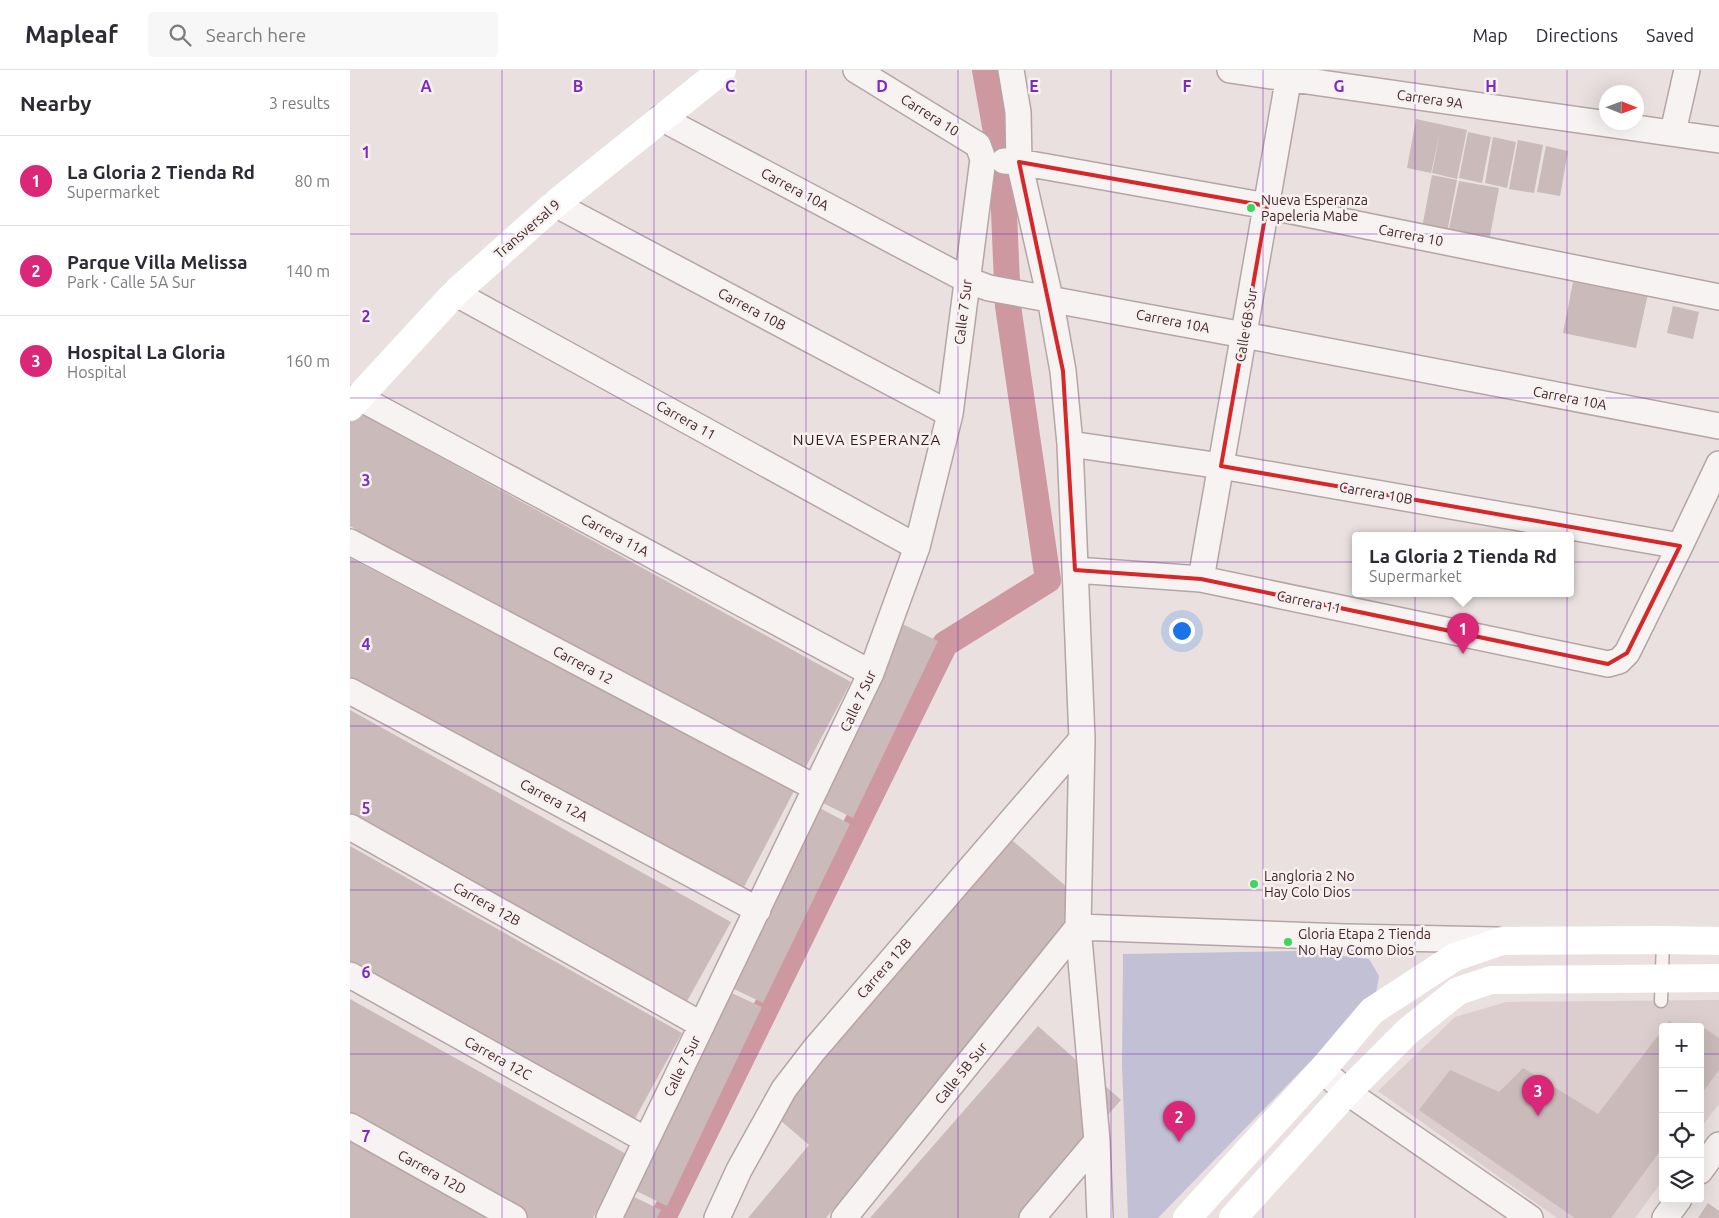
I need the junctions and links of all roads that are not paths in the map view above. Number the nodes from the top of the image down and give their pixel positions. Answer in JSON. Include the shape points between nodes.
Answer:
{"nodes":[{"id":1,"x":722,"y":70,"type":"edge"},
{"id":2,"x":856,"y":70,"type":"edge"},
{"id":3,"x":1011,"y":70,"type":"edge"},
{"id":4,"x":1230,"y":70,"type":"edge"},
{"id":5,"x":1687,"y":70,"type":"edge"},
{"id":6,"x":1289,"y":75,"type":"edge"},
{"id":7,"x":661,"y":118,"type":"junction"},
{"id":8,"x":1673,"y":132,"type":"junction"},
{"id":9,"x":1719,"y":140,"type":"edge"},
{"id":10,"x":998,"y":157,"type":"junction"},
{"id":11,"x":555,"y":204,"type":"junction"},
{"id":12,"x":1267,"y":206,"type":"junction"},
{"id":13,"x":978,"y":284,"type":"junction"},
{"id":14,"x":455,"y":293,"type":"junction"},
{"id":15,"x":1719,"y":297,"type":"edge"},
{"id":16,"x":1050,"y":298,"type":"junction"},
{"id":17,"x":1244,"y":335,"type":"junction"},
{"id":18,"x":354,"y":402,"type":"edge"},
{"id":19,"x":950,"y":414,"type":"junction"},
{"id":20,"x":1719,"y":426,"type":"edge"},
{"id":21,"x":1070,"y":444,"type":"junction"},
{"id":22,"x":1719,"y":464,"type":"edge"},
{"id":23,"x":1221,"y":466,"type":"junction"},
{"id":24,"x":350,"y":542,"type":"edge"},
{"id":25,"x":1680,"y":546,"type":"junction"},
{"id":26,"x":917,"y":547,"type":"junction"},
{"id":27,"x":1075,"y":570,"type":"junction"},
{"id":28,"x":1201,"y":579,"type":"junction"},
{"id":29,"x":872,"y":673,"type":"junction"},
{"id":30,"x":350,"y":691,"type":"edge"},
{"id":31,"x":1082,"y":739,"type":"junction"},
{"id":32,"x":816,"y":788,"type":"junction"},
{"id":33,"x":350,"y":828,"type":"edge"},
{"id":34,"x":758,"y":910,"type":"junction"},
{"id":35,"x":1078,"y":927,"type":"junction"},
{"id":36,"x":1502,"y":940,"type":"junction"},
{"id":37,"x":1663,"y":940,"type":"junction"},
{"id":38,"x":1719,"y":941,"type":"edge"},
{"id":39,"x":350,"y":975,"type":"edge"},
{"id":40,"x":1719,"y":978,"type":"edge"},
{"id":41,"x":1661,"y":989,"type":"junction"},
{"id":42,"x":702,"y":1025,"type":"junction"},
{"id":43,"x":1322,"y":1070,"type":"junction"},
{"id":44,"x":1347,"y":1092,"type":"junction"},
{"id":45,"x":350,"y":1126,"type":"edge"},
{"id":46,"x":646,"y":1140,"type":"junction"},
{"id":47,"x":1097,"y":1141,"type":"junction"},
{"id":48,"x":1719,"y":1145,"type":"edge"},
{"id":49,"x":1707,"y":1172,"type":"edge"},
{"id":50,"x":1676,"y":1203,"type":"edge"},
{"id":51,"x":514,"y":1218,"type":"edge"},
{"id":52,"x":609,"y":1218,"type":"edge"},
{"id":53,"x":717,"y":1218,"type":"edge"},
{"id":54,"x":844,"y":1218,"type":"edge"},
{"id":55,"x":1032,"y":1218,"type":"edge"},
{"id":56,"x":1100,"y":1218,"type":"edge"},
{"id":57,"x":1187,"y":1218,"type":"edge"},
{"id":58,"x":1233,"y":1218,"type":"edge"},
{"id":59,"x":1530,"y":1218,"type":"edge"},
{"id":60,"x":1665,"y":1218,"type":"edge"}],
"edges":[{"from":1,"to":7,"type":"street","name":"Transversal 9"},
{"from":2,"to":10,"type":"street","name":"Carrera 10"},
{"from":3,"to":10,"type":"street","name":"Calle 7 Sur","via":[[1018,112]]},
{"from":4,"to":6,"type":"street","name":"Carrera 9A"},
{"from":5,"to":8,"type":"street"},
{"from":6,"to":8,"type":"street","name":"Carrera 9A"},
{"from":6,"to":12,"type":"street","name":"Calle 6B Sur"},
{"from":7,"to":11,"type":"street","name":"Transversal 9"},
{"from":7,"to":13,"type":"street","name":"Carrera 10A"},
{"from":8,"to":9,"type":"street","name":"Carrera 9A"},
{"from":10,"to":12,"type":"street","name":"Carrera 10"},
{"from":10,"to":13,"type":"street","name":"Calle 7 Sur"},
{"from":10,"to":16,"type":"street","name":"Calle 7 Sur"},
{"from":11,"to":14,"type":"street","name":"Transversal 9"},
{"from":11,"to":19,"type":"street","name":"Carrera 10B"},
{"from":12,"to":15,"type":"street","name":"Carrera 10"},
{"from":12,"to":17,"type":"street","name":"Calle 6B Sur"},
{"from":13,"to":16,"type":"street","name":"Carrera 10A"},
{"from":13,"to":19,"type":"street","name":"Calle 7 Sur"},
{"from":14,"to":18,"type":"street","name":"Transversal 9"},
{"from":14,"to":26,"type":"street","name":"Carrera 11"},
{"from":16,"to":17,"type":"street","name":"Carrera 10A"},
{"from":16,"to":21,"type":"street","name":"Calle 7 Sur","via":[[1063,371]]},
{"from":17,"to":20,"type":"street","name":"Carrera 10A"},
{"from":17,"to":23,"type":"street","name":"Calle 6B Sur"},
{"from":18,"to":29,"type":"street","name":"Carrera 11A"},
{"from":19,"to":26,"type":"street","name":"Calle 7 Sur"},
{"from":21,"to":23,"type":"street","name":"Carrera 10B"},
{"from":21,"to":27,"type":"street","name":"Calle 7 Sur"},
{"from":22,"to":25,"type":"street"},
{"from":23,"to":25,"type":"street","name":"Carrera 10B"},
{"from":23,"to":28,"type":"street","name":"Calle 6B Sur"},
{"from":24,"to":32,"type":"street","name":"Carrera 12"},
{"from":25,"to":28,"type":"street","name":"Carrera 11","via":[[1626,653],[1619,661],[1608,664]]},
{"from":26,"to":29,"type":"street","name":"Calle 7 Sur"},
{"from":27,"to":28,"type":"street","name":"Carrera 11"},
{"from":27,"to":31,"type":"street","name":"Calle 7 Sur"},
{"from":29,"to":32,"type":"street","name":"Calle 7 Sur"},
{"from":30,"to":34,"type":"street","name":"Carrera 12A"},
{"from":31,"to":35,"type":"street","name":"Calle 7 Sur"},
{"from":31,"to":53,"type":"street","name":"Carrera 12B","via":[[784,1089],[739,1170]]},
{"from":32,"to":34,"type":"street","name":"Calle 7 Sur"},
{"from":33,"to":42,"type":"street","name":"Carrera 12B"},
{"from":34,"to":42,"type":"street","name":"Calle 7 Sur"},
{"from":35,"to":36,"type":"street"},
{"from":35,"to":47,"type":"street","name":"Calle 7 Sur"},
{"from":35,"to":54,"type":"street","name":"Calle 5B Sur"},
{"from":36,"to":37,"type":"street"},
{"from":36,"to":43,"type":"street","via":[[1456,957],[1372,1011]]},
{"from":37,"to":38,"type":"street"},
{"from":37,"to":41,"type":"lane"},
{"from":39,"to":46,"type":"street","name":"Carrera 12C"},
{"from":40,"to":41,"type":"street"},
{"from":41,"to":44,"type":"street","via":[[1491,980],[1466,988],[1408,1031]]},
{"from":42,"to":46,"type":"street","name":"Calle 7 Sur"},
{"from":43,"to":44,"type":"street"},
{"from":43,"to":57,"type":"street"},
{"from":44,"to":58,"type":"street"},
{"from":44,"to":59,"type":"street"},
{"from":45,"to":51,"type":"street","name":"Carrera 12D"},
{"from":46,"to":52,"type":"street","name":"Calle 7 Sur"},
{"from":47,"to":55,"type":"street"},
{"from":47,"to":56,"type":"street","name":"Calle 7 Sur"},
{"from":48,"to":49,"type":"street"},
{"from":50,"to":60,"type":"street"}]}
